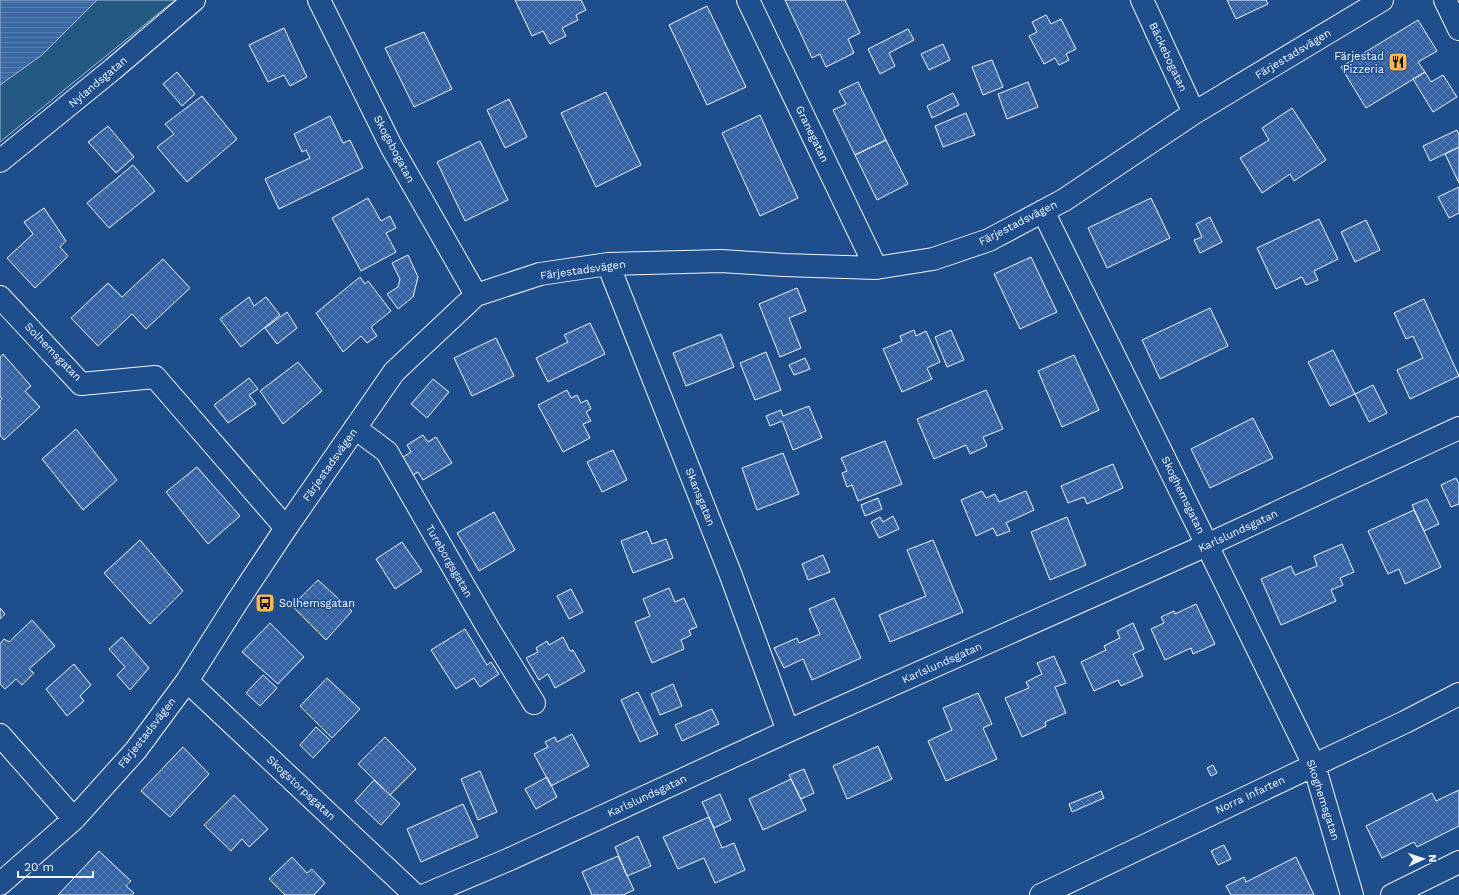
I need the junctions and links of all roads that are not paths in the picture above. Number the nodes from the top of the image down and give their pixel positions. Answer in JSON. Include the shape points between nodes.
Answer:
{"nodes":[{"id":1,"x":194,"y":0,"type":"edge"},
{"id":2,"x":318,"y":0,"type":"edge"},
{"id":3,"x":748,"y":0,"type":"edge"},
{"id":4,"x":1142,"y":0,"type":"edge"},
{"id":5,"x":1382,"y":0,"type":"edge"},
{"id":6,"x":1445,"y":0,"type":"edge"},
{"id":7,"x":1459,"y":29,"type":"edge"},
{"id":8,"x":1194,"y":113,"type":"junction"},
{"id":9,"x":0,"y":161,"type":"edge"},
{"id":10,"x":1043,"y":211,"type":"junction"},
{"id":11,"x":608,"y":264,"type":"junction"},
{"id":12,"x":876,"y":268,"type":"junction"},
{"id":13,"x":476,"y":296,"type":"junction"},
{"id":14,"x":0,"y":297,"type":"edge"},
{"id":15,"x":355,"y":428,"type":"junction"},
{"id":16,"x":1459,"y":428,"type":"edge"},
{"id":17,"x":286,"y":528,"type":"junction"},
{"id":18,"x":1207,"y":545,"type":"junction"},
{"id":19,"x":187,"y":681,"type":"junction"},
{"id":20,"x":1459,"y":694,"type":"edge"},
{"id":21,"x":534,"y":703,"type":"dead end"},
{"id":22,"x":788,"y":731,"type":"junction"},
{"id":23,"x":0,"y":735,"type":"edge"},
{"id":24,"x":1314,"y":765,"type":"junction"},
{"id":25,"x":74,"y":819,"type":"junction"},
{"id":26,"x":1459,"y":862,"type":"edge"},
{"id":27,"x":0,"y":884,"type":"edge"},
{"id":28,"x":414,"y":895,"type":"edge"},
{"id":29,"x":425,"y":895,"type":"edge"},
{"id":30,"x":1041,"y":895,"type":"edge"},
{"id":31,"x":1352,"y":895,"type":"edge"},
{"id":32,"x":1392,"y":895,"type":"edge"}],
"edges":[{"from":1,"to":9,"type":"street","name":"Nylandsgatan"},
{"from":2,"to":13,"type":"street","name":"Skogsbogatan","via":[[391,146]]},
{"from":3,"to":12,"type":"street","name":"Granegatan"},
{"from":4,"to":8,"type":"street","name":"Bäckebogatan"},
{"from":5,"to":8,"type":"street","name":"Färjestadsvägen"},
{"from":6,"to":7,"type":"street"},
{"from":8,"to":10,"type":"street","name":"Färjestadsvägen","via":[[1064,200]]},
{"from":10,"to":12,"type":"street","name":"Färjestadsvägen","via":[[989,240],[933,259]]},
{"from":10,"to":18,"type":"street","name":"Skoghemsgatan"},
{"from":11,"to":12,"type":"street","name":"Färjestadsvägen","via":[[721,261]]},
{"from":11,"to":13,"type":"street","name":"Färjestadsvägen","via":[[540,274]]},
{"from":11,"to":22,"type":"street","name":"Skansgatan","via":[[730,573]]},
{"from":13,"to":15,"type":"street","name":"Färjestadsvägen","via":[[394,372]]},
{"from":14,"to":17,"type":"street","name":"Solhemsgatan","via":[[81,384],[155,377]]},
{"from":15,"to":17,"type":"street","name":"Färjestadsvägen"},
{"from":15,"to":21,"type":"street","name":"Tureborgsgatan","via":[[387,452]]},
{"from":16,"to":18,"type":"street","name":"Karlslundsgatan"},
{"from":17,"to":19,"type":"street","name":"Färjestadsvägen"},
{"from":18,"to":22,"type":"street","name":"Karlslundsgatan"},
{"from":18,"to":24,"type":"street","name":"Skoghemsgatan"},
{"from":19,"to":25,"type":"street","name":"Färjestadsvägen","via":[[136,750]]},
{"from":19,"to":28,"type":"street","name":"Skogstorpsgatan"},
{"from":20,"to":24,"type":"street","name":"Norra Infarten"},
{"from":22,"to":29,"type":"street","name":"Karlslundsgatan","via":[[510,859]]},
{"from":23,"to":25,"type":"street"},
{"from":24,"to":30,"type":"street","name":"Norra Infarten"},
{"from":24,"to":31,"type":"street","name":"Skoghemsgatan"},
{"from":25,"to":27,"type":"street","name":"Färjestadsvägen"},
{"from":26,"to":32,"type":"street"}]}
